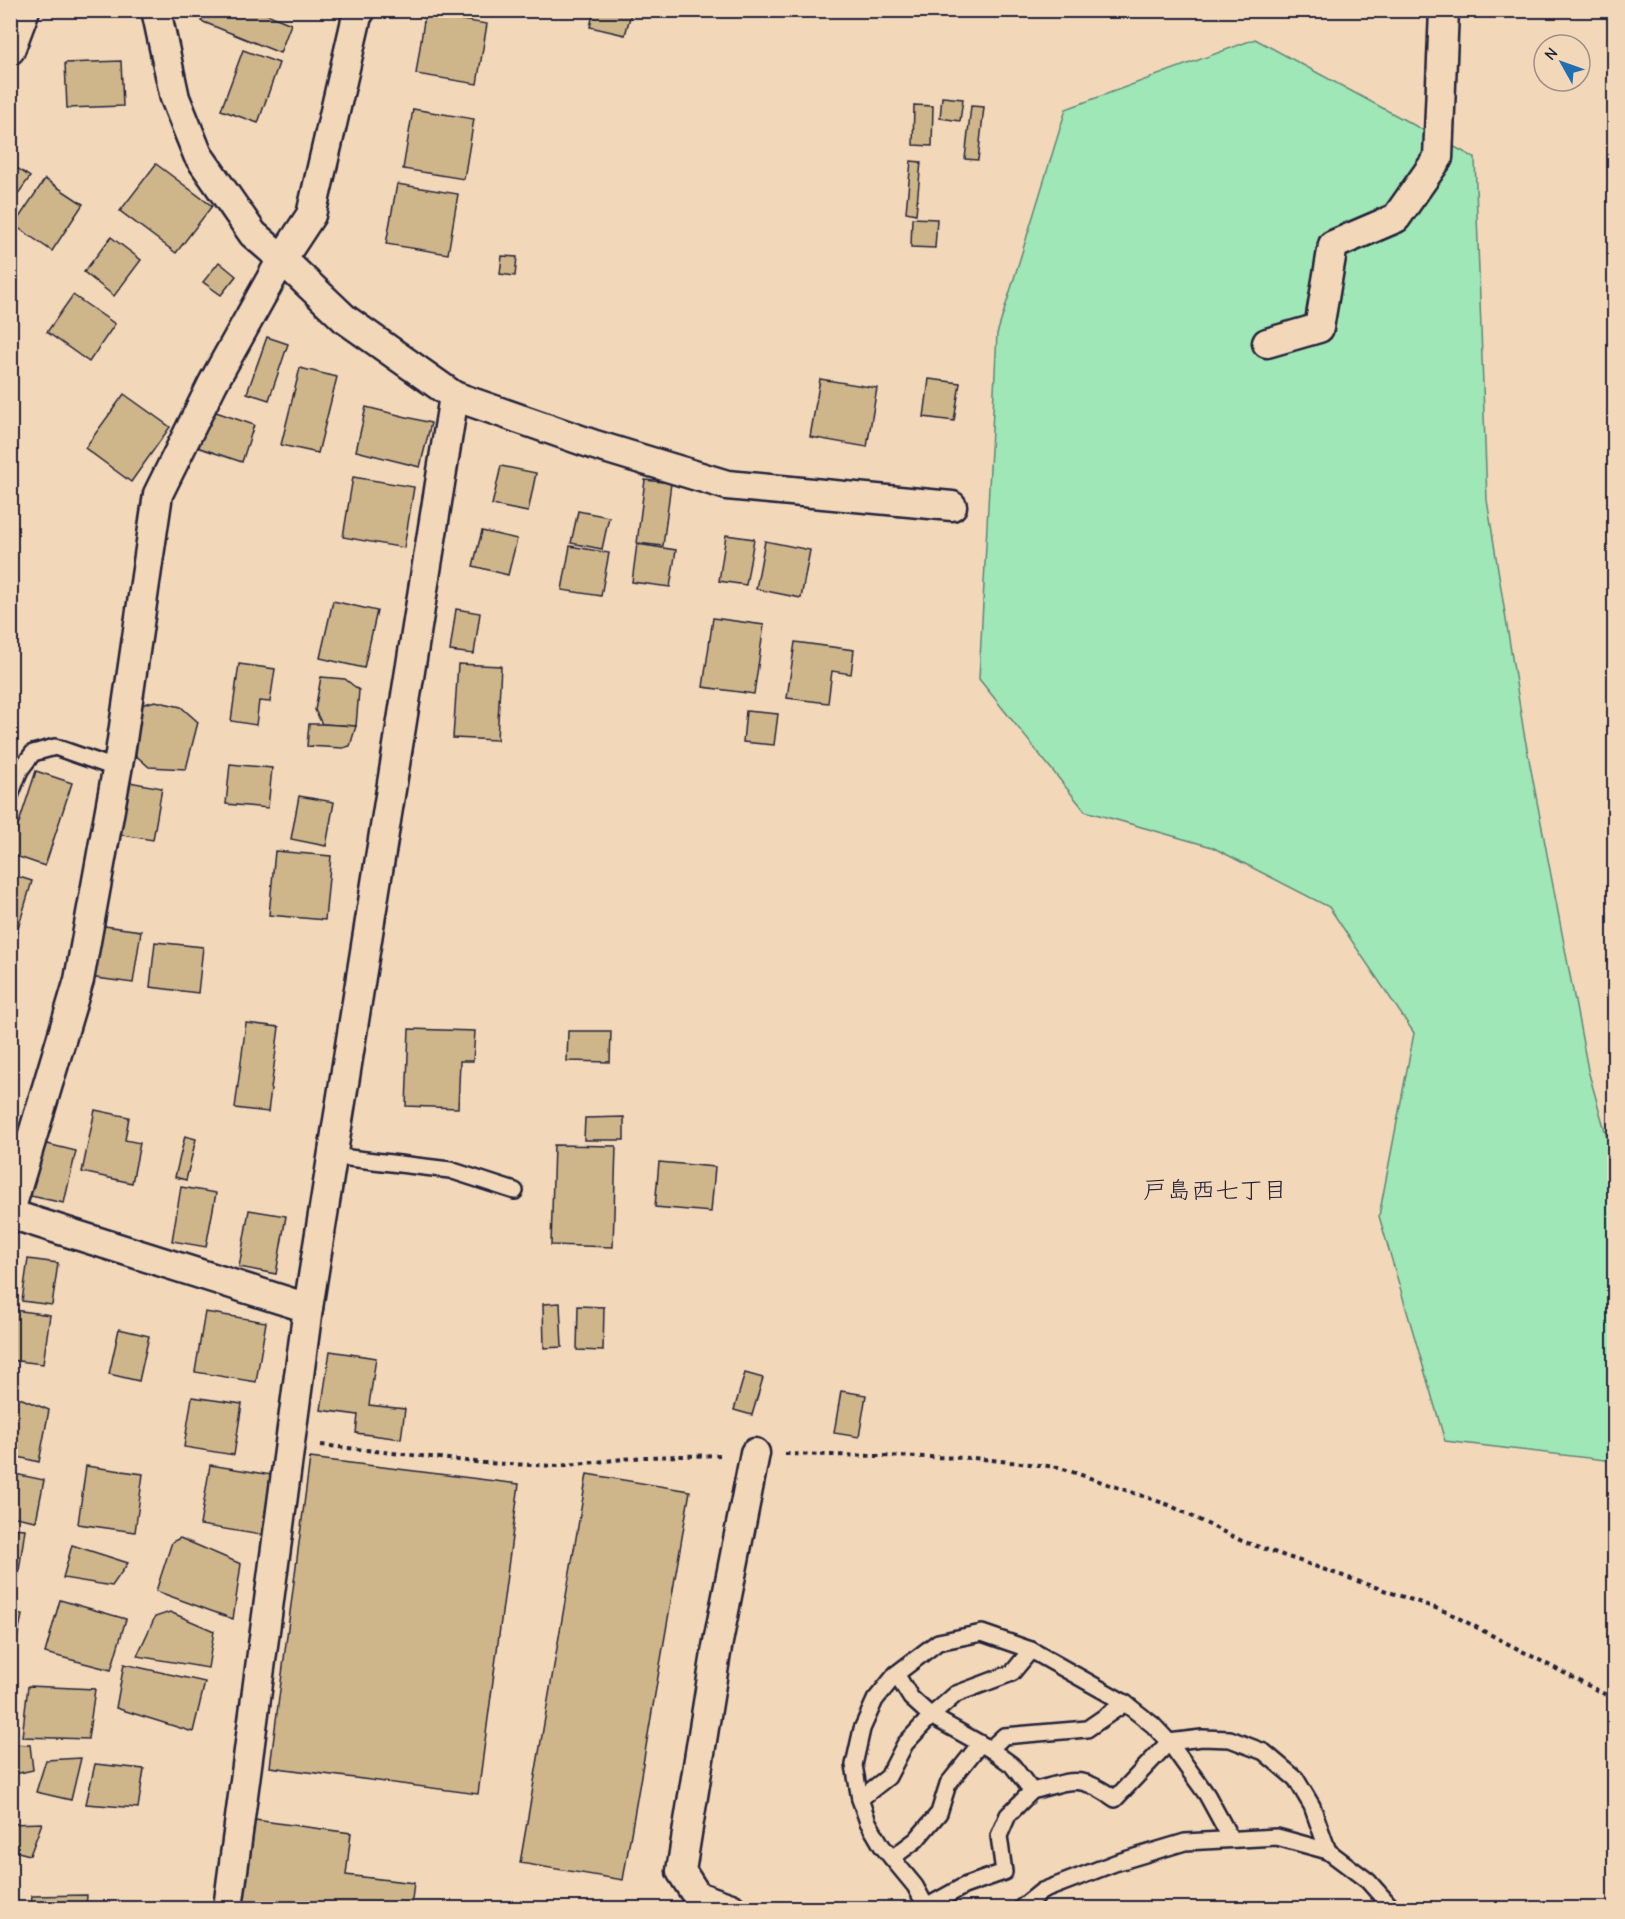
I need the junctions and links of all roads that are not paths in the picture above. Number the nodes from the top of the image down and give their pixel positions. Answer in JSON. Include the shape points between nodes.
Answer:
{"nodes":[{"id":1,"x":25,"y":10,"type":"edge"},
{"id":2,"x":156,"y":10,"type":"edge"},
{"id":3,"x":361,"y":10,"type":"edge"},
{"id":4,"x":1444,"y":10,"type":"edge"},
{"id":5,"x":10,"y":50,"type":"edge"},
{"id":6,"x":282,"y":259,"type":"junction"},
{"id":7,"x":1267,"y":343,"type":"dead end"},
{"id":8,"x":454,"y":396,"type":"junction"},
{"id":9,"x":952,"y":506,"type":"dead end"},
{"id":10,"x":118,"y":769,"type":"junction"},
{"id":11,"x":10,"y":796,"type":"edge"},
{"id":12,"x":332,"y":1156,"type":"junction"},
{"id":13,"x":515,"y":1191,"type":"dead end"},
{"id":14,"x":10,"y":1212,"type":"edge"},
{"id":15,"x":308,"y":1308,"type":"junction"},
{"id":16,"x":755,"y":1453,"type":"road end"},
{"id":17,"x":1031,"y":1650,"type":"junction"},
{"id":18,"x":896,"y":1674,"type":"junction"},
{"id":19,"x":1125,"y":1703,"type":"junction"},
{"id":20,"x":931,"y":1716,"type":"junction"},
{"id":21,"x":1169,"y":1742,"type":"junction"},
{"id":22,"x":985,"y":1746,"type":"junction"},
{"id":23,"x":1032,"y":1791,"type":"junction"},
{"id":24,"x":860,"y":1799,"type":"junction"},
{"id":25,"x":1231,"y":1839,"type":"junction"},
{"id":26,"x":1328,"y":1851,"type":"junction"},
{"id":27,"x":892,"y":1858,"type":"junction"},
{"id":28,"x":228,"y":1908,"type":"edge"},
{"id":29,"x":731,"y":1908,"type":"edge"},
{"id":30,"x":926,"y":1908,"type":"edge"},
{"id":31,"x":1021,"y":1908,"type":"edge"},
{"id":32,"x":1392,"y":1908,"type":"edge"}],
"edges":[{"from":1,"to":5,"type":"street"},
{"from":2,"to":6,"type":"street","via":[[175,98],[198,154],[253,234]]},
{"from":3,"to":6,"type":"street","via":[[311,215]]},
{"from":4,"to":7,"type":"street","via":[[1438,158],[1396,218],[1333,245],[1319,328]]},
{"from":6,"to":8,"type":"street","via":[[345,319]]},
{"from":6,"to":10,"type":"street","via":[[213,383],[158,494]]},
{"from":8,"to":9,"type":"street","via":[[727,485]]},
{"from":8,"to":12,"type":"street"},
{"from":10,"to":11,"type":"lane","via":[[55,747],[33,753],[20,770]]},
{"from":10,"to":14,"type":"street","via":[[79,980]]},
{"from":12,"to":13,"type":"lane","via":[[450,1170]]},
{"from":12,"to":15,"type":"street"},
{"from":14,"to":15,"type":"street"},
{"from":15,"to":28,"type":"street"},
{"from":16,"to":29,"type":"street","via":[[719,1636],[681,1871],[697,1896]]},
{"from":17,"to":18,"type":"lane","via":[[982,1633],[938,1642]]},
{"from":17,"to":19,"type":"lane"},
{"from":17,"to":20,"type":"lane","via":[[1012,1673],[956,1694]]},
{"from":18,"to":20,"type":"lane","via":[[911,1698]]},
{"from":18,"to":24,"type":"lane","via":[[875,1700],[862,1729],[854,1765]]},
{"from":19,"to":21,"type":"lane"},
{"from":19,"to":22,"type":"lane","via":[[1087,1729],[1004,1736]]},
{"from":20,"to":22,"type":"lane"},
{"from":20,"to":24,"type":"lane","via":[[906,1744],[888,1777]]},
{"from":21,"to":23,"type":"lane","via":[[1115,1798],[1098,1786],[1077,1780]]},
{"from":21,"to":25,"type":"lane","via":[[1207,1795]]},
{"from":21,"to":26,"type":"lane","via":[[1230,1739],[1263,1752],[1296,1779],[1312,1806]]},
{"from":22,"to":23,"type":"lane","via":[[1012,1766]]},
{"from":22,"to":27,"type":"lane","via":[[948,1784],[939,1813],[916,1840]]},
{"from":23,"to":30,"type":"lane","via":[[1008,1815],[999,1836],[1004,1872],[964,1886]]},
{"from":24,"to":27,"type":"lane","via":[[868,1822]]},
{"from":25,"to":26,"type":"lane","via":[[1277,1837]]},
{"from":25,"to":31,"type":"lane","via":[[1185,1842],[1115,1863],[1042,1891]]},
{"from":26,"to":32,"type":"lane","via":[[1368,1881]]},
{"from":27,"to":30,"type":"lane","via":[[915,1886]]}]}
